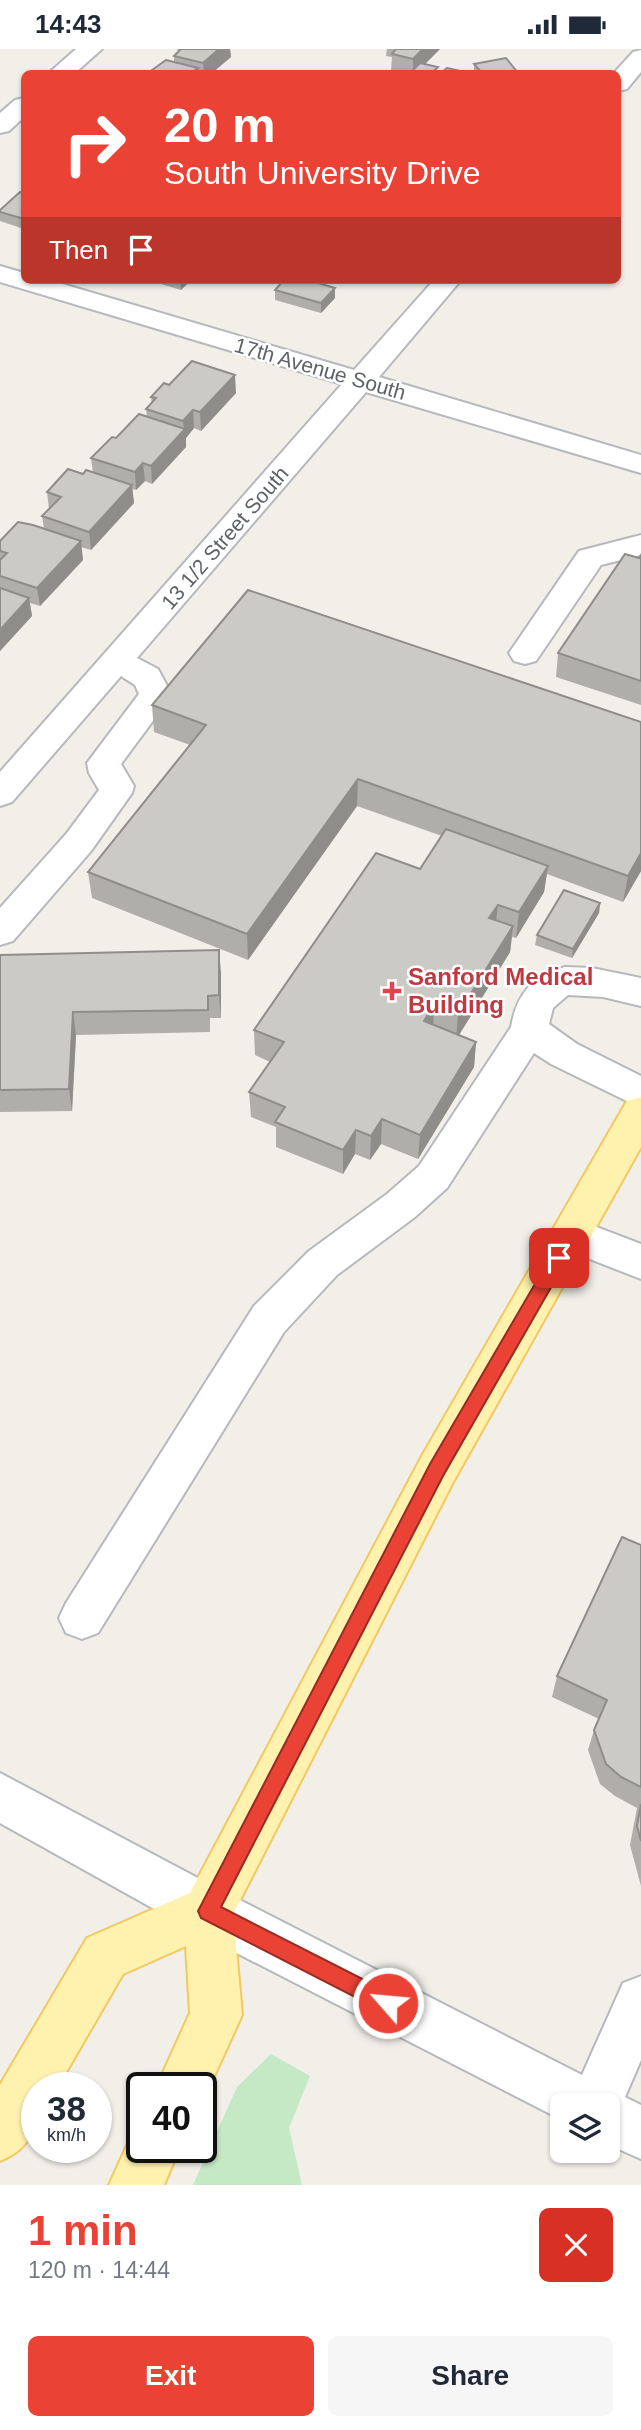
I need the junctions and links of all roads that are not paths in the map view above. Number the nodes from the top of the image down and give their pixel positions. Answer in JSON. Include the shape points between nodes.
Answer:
{"nodes":[{"id":1,"x":90,"y":49,"type":"edge"},
{"id":2,"x":616,"y":49,"type":"edge"},
{"id":3,"x":641,"y":56,"type":"edge"},
{"id":4,"x":65,"y":70,"type":"edge"},
{"id":5,"x":621,"y":80,"type":"edge"},
{"id":6,"x":21,"y":108,"type":"edge"},
{"id":7,"x":0,"y":126,"type":"edge"},
{"id":8,"x":0,"y":274,"type":"edge"},
{"id":9,"x":21,"y":280,"type":"edge"},
{"id":10,"x":34,"y":284,"type":"edge"},
{"id":11,"x":445,"y":284,"type":"edge"},
{"id":12,"x":360,"y":381,"type":"junction"},
{"id":13,"x":641,"y":464,"type":"edge"},
{"id":14,"x":641,"y":545,"type":"edge"},
{"id":15,"x":525,"y":653,"type":"dead end"},
{"id":16,"x":117,"y":662,"type":"junction"},
{"id":17,"x":0,"y":793,"type":"edge"},
{"id":18,"x":0,"y":932,"type":"edge"},
{"id":19,"x":641,"y":992,"type":"edge"},
{"id":20,"x":529,"y":1030,"type":"junction"},
{"id":21,"x":641,"y":1093,"type":"edge"},
{"id":22,"x":641,"y":1112,"type":"edge"},
{"id":23,"x":573,"y":1235,"type":"junction"},
{"id":24,"x":641,"y":1262,"type":"edge"},
{"id":25,"x":82,"y":1618,"type":"dead end"},
{"id":26,"x":0,"y":1797,"type":"edge"},
{"id":27,"x":208,"y":1911,"type":"junction"},
{"id":28,"x":641,"y":2001,"type":"edge"},
{"id":29,"x":189,"y":2072,"type":"edge"},
{"id":30,"x":564,"y":2093,"type":"edge"},
{"id":31,"x":600,"y":2093,"type":"edge"},
{"id":32,"x":620,"y":2122,"type":"edge"},
{"id":33,"x":641,"y":2133,"type":"edge"},
{"id":34,"x":0,"y":2135,"type":"edge"},
{"id":35,"x":146,"y":2163,"type":"edge"},
{"id":36,"x":136,"y":2185,"type":"edge"}],
"edges":[{"from":1,"to":4,"type":"street"},
{"from":2,"to":3,"type":"street"},
{"from":3,"to":5,"type":"street"},
{"from":6,"to":7,"type":"street"},
{"from":8,"to":9,"type":"street","name":"17th Avenue South"},
{"from":10,"to":12,"type":"street","name":"17th Avenue South"},
{"from":11,"to":12,"type":"street","name":"13 1/2 Street South"},
{"from":12,"to":13,"type":"street","name":"17th Avenue South"},
{"from":12,"to":16,"type":"street","name":"13 1/2 Street South"},
{"from":14,"to":15,"type":"street","via":[[590,558]]},
{"from":16,"to":17,"type":"street","name":"13 1/2 Street South"},
{"from":16,"to":18,"type":"street","via":[[147,677],[156,695],[104,763],[117,786],[115,793]]},
{"from":19,"to":20,"type":"street","via":[[564,981],[543,993],[531,1014]]},
{"from":20,"to":21,"type":"street","via":[[564,1054]]},
{"from":20,"to":25,"type":"street","via":[[433,1177],[415,1197],[324,1263],[269,1319]]},
{"from":22,"to":23,"type":"main road"},
{"from":23,"to":24,"type":"street"},
{"from":23,"to":27,"type":"main road","via":[[437,1470]]},
{"from":26,"to":27,"type":"street"},
{"from":27,"to":29,"type":"main road","via":[[216,2015]]},
{"from":27,"to":30,"type":"street"},
{"from":27,"to":34,"type":"main road","via":[[105,1957]]},
{"from":28,"to":31,"type":"street"},
{"from":32,"to":33,"type":"street"},
{"from":35,"to":36,"type":"main road"}]}
